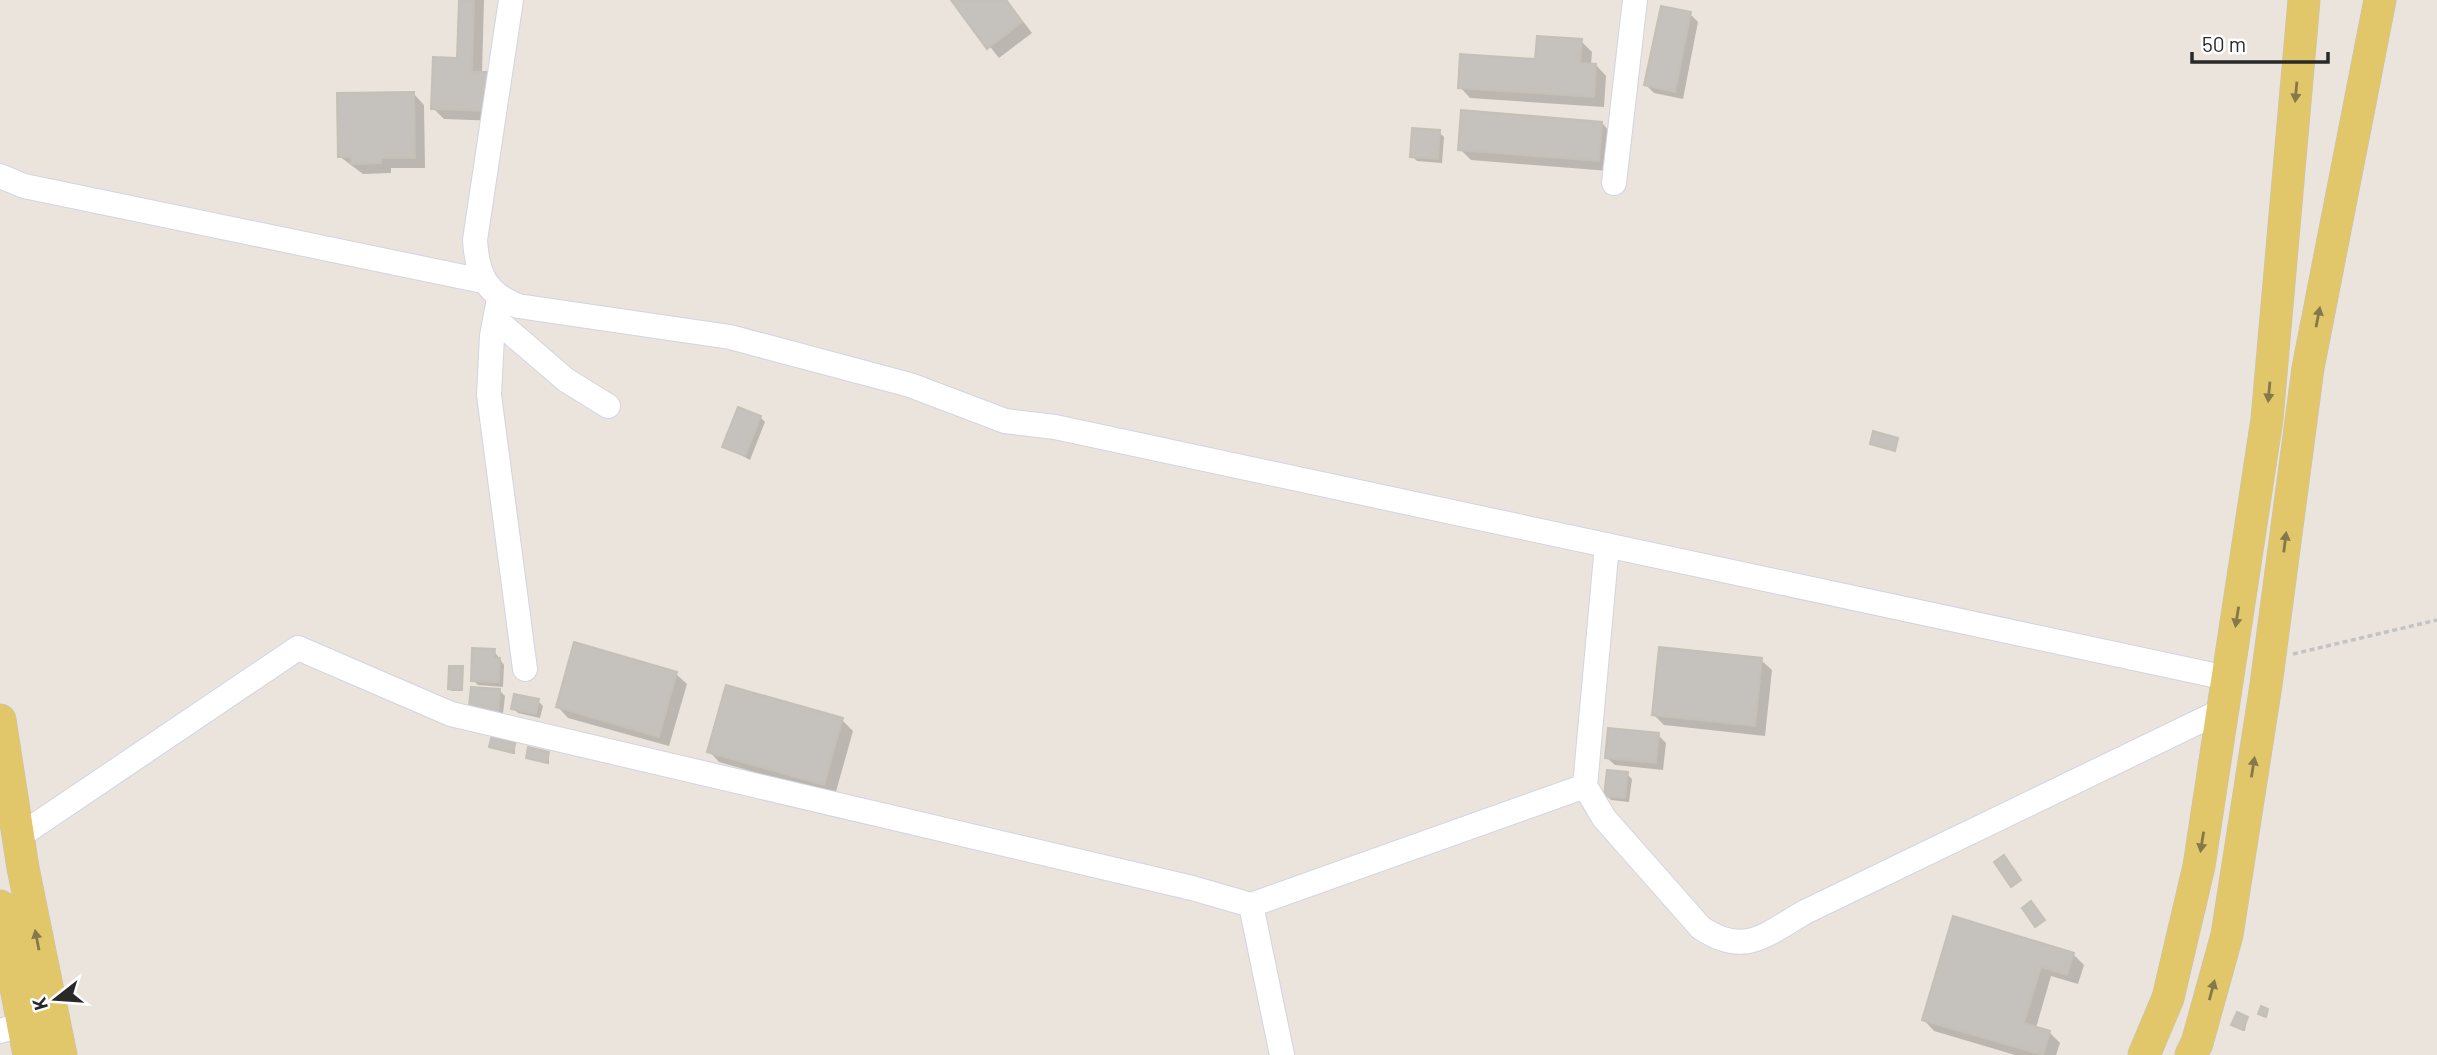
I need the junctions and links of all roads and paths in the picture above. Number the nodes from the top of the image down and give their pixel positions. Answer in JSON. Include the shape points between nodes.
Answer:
{"nodes":[{"id":1,"x":511,"y":0,"type":"edge"},
{"id":2,"x":1636,"y":0,"type":"edge"},
{"id":3,"x":2304,"y":0,"type":"edge"},
{"id":4,"x":2380,"y":0,"type":"edge"},
{"id":5,"x":0,"y":176,"type":"edge"},
{"id":6,"x":1614,"y":183,"type":"dead end"},
{"id":7,"x":12,"y":189,"type":"edge"},
{"id":8,"x":492,"y":300,"type":"junction"},
{"id":9,"x":608,"y":406,"type":"dead end"},
{"id":10,"x":1607,"y":545,"type":"junction"},
{"id":11,"x":2437,"y":620,"type":"edge"},
{"id":12,"x":2270,"y":660,"type":"junction"},
{"id":13,"x":525,"y":669,"type":"dead end"},
{"id":14,"x":2227,"y":678,"type":"junction"},
{"id":15,"x":2222,"y":710,"type":"junction"},
{"id":16,"x":0,"y":720,"type":"edge"},
{"id":17,"x":1585,"y":786,"type":"junction"},
{"id":18,"x":18,"y":837,"type":"junction"},
{"id":19,"x":1251,"y":905,"type":"junction"},
{"id":20,"x":0,"y":906,"type":"edge"},
{"id":21,"x":2193,"y":1054,"type":"edge"},
{"id":22,"x":29,"y":1055,"type":"edge"},
{"id":23,"x":61,"y":1055,"type":"edge"},
{"id":24,"x":1282,"y":1055,"type":"edge"},
{"id":25,"x":2144,"y":1055,"type":"edge"}],
"edges":[{"from":1,"to":8,"type":"street","via":[[475,240],[477,265]]},
{"from":2,"to":6,"type":"street"},
{"from":3,"to":14,"type":"main road","one_way":true,"via":[[2267,419]]},
{"from":12,"to":4,"type":"main road","one_way":true,"via":[[2308,368]]},
{"from":5,"to":7,"type":"street"},
{"from":7,"to":8,"type":"street"},
{"from":8,"to":9,"type":"street","via":[[566,380]]},
{"from":8,"to":10,"type":"street","via":[[730,337],[910,385],[1005,421],[1055,427]]},
{"from":8,"to":13,"type":"street","via":[[489,395]]},
{"from":10,"to":14,"type":"street"},
{"from":10,"to":17,"type":"street"},
{"from":11,"to":12,"type":"path"},
{"from":21,"to":12,"type":"main road","one_way":true,"via":[[2227,935]]},
{"from":14,"to":15,"type":"main road"},
{"from":15,"to":17,"type":"street","via":[[1805,912],[1765,937],[1741,944],[1721,941],[1701,928],[1604,818]]},
{"from":15,"to":25,"type":"main road","one_way":true,"via":[[2193,892],[2168,998]]},
{"from":16,"to":18,"type":"main road"},
{"from":17,"to":19,"type":"street"},
{"from":18,"to":19,"type":"street","via":[[298,648],[451,715]]},
{"from":23,"to":18,"type":"main road","one_way":true},
{"from":19,"to":24,"type":"street"},
{"from":20,"to":22,"type":"main road"}]}
